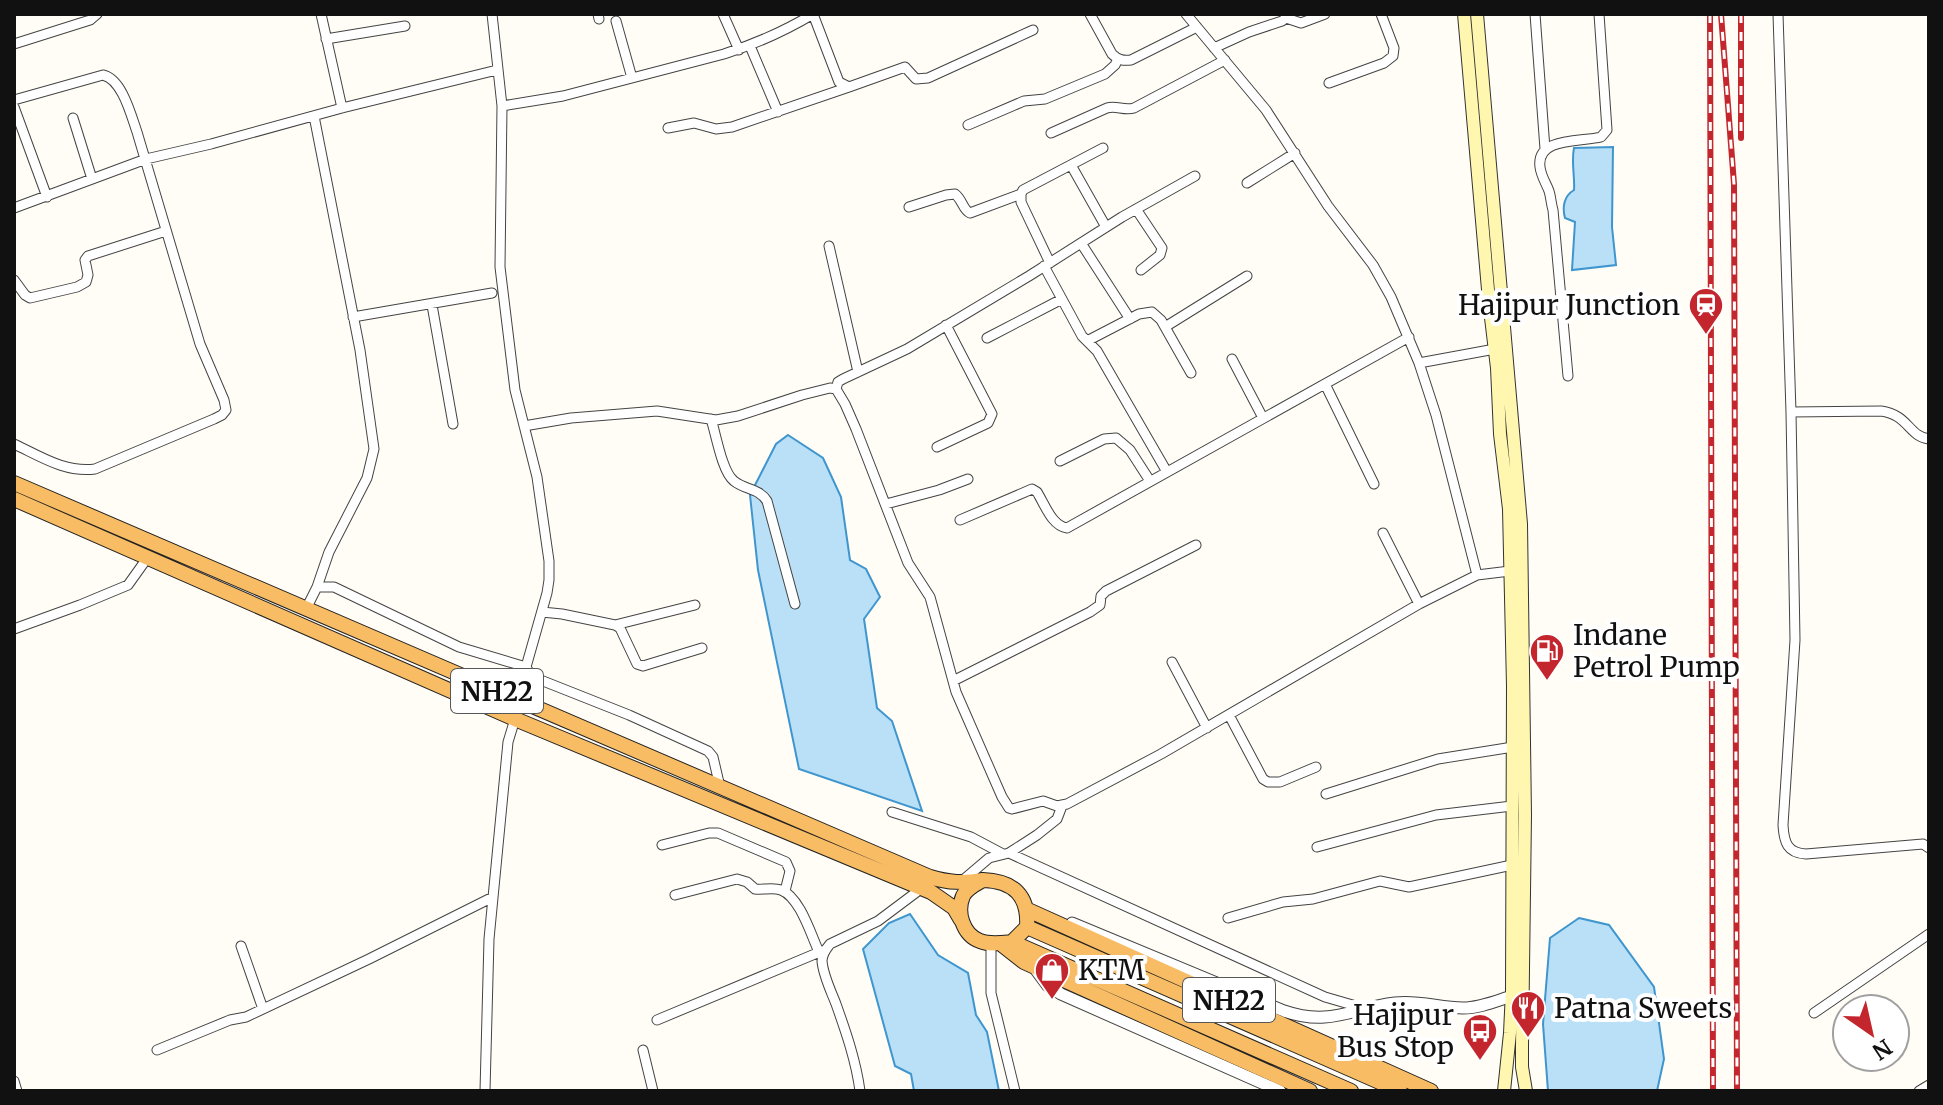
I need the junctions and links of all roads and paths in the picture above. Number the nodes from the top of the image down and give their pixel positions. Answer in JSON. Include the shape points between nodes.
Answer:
{"nodes":[{"id":1,"x":97,"y":14,"type":"edge"},
{"id":2,"x":321,"y":14,"type":"edge"},
{"id":3,"x":492,"y":14,"type":"edge"},
{"id":4,"x":723,"y":14,"type":"edge"},
{"id":5,"x":1090,"y":14,"type":"edge"},
{"id":6,"x":1186,"y":14,"type":"edge"},
{"id":7,"x":1325,"y":14,"type":"edge"},
{"id":8,"x":1381,"y":14,"type":"edge"},
{"id":9,"x":1464,"y":14,"type":"edge"},
{"id":10,"x":1477,"y":14,"type":"edge"},
{"id":11,"x":1535,"y":14,"type":"edge"},
{"id":12,"x":1599,"y":14,"type":"edge"},
{"id":13,"x":1778,"y":14,"type":"edge"},
{"id":14,"x":1286,"y":16,"type":"edge"},
{"id":15,"x":616,"y":21,"type":"dead end"},
{"id":16,"x":405,"y":26,"type":"dead end"},
{"id":17,"x":1197,"y":27,"type":"junction"},
{"id":18,"x":1033,"y":30,"type":"dead end"},
{"id":19,"x":326,"y":39,"type":"junction"},
{"id":20,"x":14,"y":44,"type":"edge"},
{"id":21,"x":750,"y":46,"type":"junction"},
{"id":22,"x":1214,"y":48,"type":"junction"},
{"id":23,"x":739,"y":50,"type":"junction"},
{"id":24,"x":1118,"y":59,"type":"junction"},
{"id":25,"x":1225,"y":60,"type":"junction"},
{"id":26,"x":497,"y":70,"type":"junction"},
{"id":27,"x":632,"y":78,"type":"junction"},
{"id":28,"x":1329,"y":83,"type":"dead end"},
{"id":29,"x":849,"y":87,"type":"junction"},
{"id":30,"x":14,"y":100,"type":"edge"},
{"id":31,"x":502,"y":106,"type":"junction"},
{"id":32,"x":14,"y":107,"type":"edge"},
{"id":33,"x":342,"y":108,"type":"junction"},
{"id":34,"x":778,"y":112,"type":"junction"},
{"id":35,"x":314,"y":116,"type":"junction"},
{"id":36,"x":73,"y":118,"type":"dead end"},
{"id":37,"x":968,"y":125,"type":"dead end"},
{"id":38,"x":668,"y":128,"type":"dead end"},
{"id":39,"x":1051,"y":133,"type":"dead end"},
{"id":40,"x":1103,"y":148,"type":"dead end"},
{"id":41,"x":1545,"y":149,"type":"junction"},
{"id":42,"x":1295,"y":153,"type":"junction"},
{"id":43,"x":146,"y":159,"type":"junction"},
{"id":44,"x":1071,"y":165,"type":"junction"},
{"id":45,"x":1195,"y":176,"type":"dead end"},
{"id":46,"x":92,"y":179,"type":"junction"},
{"id":47,"x":1247,"y":183,"type":"dead end"},
{"id":48,"x":1021,"y":194,"type":"junction"},
{"id":49,"x":47,"y":197,"type":"junction"},
{"id":50,"x":909,"y":207,"type":"dead end"},
{"id":51,"x":14,"y":208,"type":"edge"},
{"id":52,"x":1136,"y":209,"type":"junction"},
{"id":53,"x":1106,"y":227,"type":"junction"},
{"id":54,"x":166,"y":231,"type":"junction"},
{"id":55,"x":1081,"y":243,"type":"junction"},
{"id":56,"x":829,"y":246,"type":"dead end"},
{"id":57,"x":1047,"y":264,"type":"junction"},
{"id":58,"x":1141,"y":270,"type":"dead end"},
{"id":59,"x":1247,"y":276,"type":"dead end"},
{"id":60,"x":14,"y":280,"type":"edge"},
{"id":61,"x":492,"y":293,"type":"dead end"},
{"id":62,"x":1062,"y":299,"type":"junction"},
{"id":63,"x":432,"y":305,"type":"junction"},
{"id":64,"x":353,"y":317,"type":"junction"},
{"id":65,"x":1130,"y":319,"type":"junction"},
{"id":66,"x":946,"y":325,"type":"junction"},
{"id":67,"x":1165,"y":327,"type":"junction"},
{"id":68,"x":1409,"y":337,"type":"junction"},
{"id":69,"x":987,"y":338,"type":"dead end"},
{"id":70,"x":1087,"y":341,"type":"junction"},
{"id":71,"x":1495,"y":349,"type":"junction"},
{"id":72,"x":1232,"y":359,"type":"dead end"},
{"id":73,"x":1419,"y":363,"type":"junction"},
{"id":74,"x":858,"y":372,"type":"junction"},
{"id":75,"x":1191,"y":373,"type":"dead end"},
{"id":76,"x":1568,"y":376,"type":"dead end"},
{"id":77,"x":1325,"y":384,"type":"junction"},
{"id":78,"x":836,"y":389,"type":"junction"},
{"id":79,"x":1791,"y":412,"type":"junction"},
{"id":80,"x":1263,"y":418,"type":"junction"},
{"id":81,"x":711,"y":419,"type":"junction"},
{"id":82,"x":453,"y":424,"type":"dead end"},
{"id":83,"x":524,"y":426,"type":"junction"},
{"id":84,"x":1929,"y":439,"type":"edge"},
{"id":85,"x":14,"y":444,"type":"edge"},
{"id":86,"x":937,"y":447,"type":"dead end"},
{"id":87,"x":1060,"y":461,"type":"dead end"},
{"id":88,"x":1167,"y":472,"type":"junction"},
{"id":89,"x":968,"y":479,"type":"dead end"},
{"id":90,"x":1150,"y":481,"type":"junction"},
{"id":91,"x":14,"y":483,"type":"edge"},
{"id":92,"x":1374,"y":484,"type":"dead end"},
{"id":93,"x":14,"y":499,"type":"edge"},
{"id":94,"x":886,"y":504,"type":"junction"},
{"id":95,"x":960,"y":520,"type":"dead end"},
{"id":96,"x":1383,"y":533,"type":"dead end"},
{"id":97,"x":1196,"y":545,"type":"dead end"},
{"id":98,"x":148,"y":557,"type":"junction"},
{"id":99,"x":1510,"y":571,"type":"junction"},
{"id":100,"x":1477,"y":575,"type":"junction"},
{"id":101,"x":317,"y":587,"type":"junction"},
{"id":102,"x":795,"y":604,"type":"dead end"},
{"id":103,"x":1419,"y":604,"type":"junction"},
{"id":104,"x":695,"y":605,"type":"dead end"},
{"id":105,"x":306,"y":609,"type":"junction"},
{"id":106,"x":542,"y":612,"type":"junction"},
{"id":107,"x":615,"y":625,"type":"junction"},
{"id":108,"x":14,"y":629,"type":"edge"},
{"id":109,"x":702,"y":648,"type":"dead end"},
{"id":110,"x":1518,"y":656,"type":"junction"},
{"id":111,"x":1172,"y":662,"type":"dead end"},
{"id":112,"x":526,"y":667,"type":"junction"},
{"id":113,"x":953,"y":681,"type":"junction"},
{"id":114,"x":1229,"y":715,"type":"junction"},
{"id":115,"x":515,"y":719,"type":"junction"},
{"id":116,"x":1207,"y":728,"type":"junction"},
{"id":117,"x":1513,"y":747,"type":"junction"},
{"id":118,"x":1316,"y":767,"type":"dead end"},
{"id":119,"x":720,"y":787,"type":"junction"},
{"id":120,"x":1326,"y":794,"type":"dead end"},
{"id":121,"x":1062,"y":806,"type":"junction"},
{"id":122,"x":1512,"y":806,"type":"junction"},
{"id":123,"x":892,"y":812,"type":"dead end"},
{"id":124,"x":662,"y":845,"type":"dead end"},
{"id":125,"x":1317,"y":847,"type":"dead end"},
{"id":126,"x":1929,"y":848,"type":"edge"},
{"id":127,"x":1006,"y":854,"type":"junction"},
{"id":128,"x":1512,"y":865,"type":"junction"},
{"id":129,"x":983,"y":880,"type":"junction"},
{"id":130,"x":959,"y":883,"type":"junction"},
{"id":131,"x":922,"y":888,"type":"junction"},
{"id":132,"x":785,"y":891,"type":"junction"},
{"id":133,"x":675,"y":895,"type":"dead end"},
{"id":134,"x":493,"y":897,"type":"junction"},
{"id":135,"x":1028,"y":910,"type":"junction"},
{"id":136,"x":1045,"y":917,"type":"junction"},
{"id":137,"x":1228,"y":918,"type":"dead end"},
{"id":138,"x":961,"y":920,"type":"junction"},
{"id":139,"x":1027,"y":927,"type":"junction"},
{"id":140,"x":1929,"y":934,"type":"edge"},
{"id":141,"x":1001,"y":943,"type":"junction"},
{"id":142,"x":241,"y":946,"type":"dead end"},
{"id":143,"x":822,"y":951,"type":"junction"},
{"id":144,"x":1032,"y":966,"type":"junction"},
{"id":145,"x":1512,"y":996,"type":"junction"},
{"id":146,"x":263,"y":1009,"type":"junction"},
{"id":147,"x":1366,"y":1009,"type":"junction"},
{"id":148,"x":1814,"y":1013,"type":"dead end"},
{"id":149,"x":657,"y":1020,"type":"dead end"},
{"id":150,"x":157,"y":1050,"type":"dead end"},
{"id":151,"x":643,"y":1050,"type":"dead end"},
{"id":152,"x":14,"y":1081,"type":"edge"},
{"id":153,"x":1929,"y":1085,"type":"edge"},
{"id":154,"x":17,"y":1091,"type":"edge"},
{"id":155,"x":485,"y":1091,"type":"edge"},
{"id":156,"x":653,"y":1091,"type":"edge"},
{"id":157,"x":860,"y":1091,"type":"edge"},
{"id":158,"x":1015,"y":1091,"type":"edge"},
{"id":159,"x":1280,"y":1091,"type":"edge"},
{"id":160,"x":1310,"y":1091,"type":"edge"},
{"id":161,"x":1351,"y":1091,"type":"edge"},
{"id":162,"x":1400,"y":1091,"type":"edge"},
{"id":163,"x":1431,"y":1091,"type":"edge"},
{"id":164,"x":1504,"y":1091,"type":"edge"},
{"id":165,"x":1526,"y":1091,"type":"edge"},
{"id":166,"x":1919,"y":1091,"type":"edge"}],
"edges":[{"from":1,"to":20,"type":"street"},
{"from":2,"to":19,"type":"street"},
{"from":3,"to":26,"type":"street"},
{"from":4,"to":23,"type":"street"},
{"from":5,"to":24,"type":"street"},
{"from":6,"to":17,"type":"street"},
{"from":7,"to":14,"type":"street","via":[[1301,23]]},
{"from":8,"to":28,"type":"street","via":[[1393,56]]},
{"from":9,"to":71,"type":"main road"},
{"from":10,"to":110,"type":"main road","via":[[1521,524]]},
{"from":11,"to":41,"type":"street"},
{"from":12,"to":41,"type":"street","via":[[1607,130],[1601,137]]},
{"from":13,"to":79,"type":"street"},
{"from":14,"to":22,"type":"street"},
{"from":15,"to":27,"type":"street"},
{"from":16,"to":19,"type":"street"},
{"from":17,"to":22,"type":"street"},
{"from":17,"to":24,"type":"street","via":[[1131,60]]},
{"from":18,"to":29,"type":"street","via":[[928,78],[916,79],[905,67]]},
{"from":19,"to":33,"type":"street"},
{"from":21,"to":23,"type":"street"},
{"from":21,"to":29,"type":"street","via":[[813,14],[839,82]]},
{"from":21,"to":34,"type":"street"},
{"from":22,"to":25,"type":"street"},
{"from":23,"to":27,"type":"street"},
{"from":24,"to":37,"type":"street","via":[[1105,74]]},
{"from":25,"to":39,"type":"street","via":[[1134,108],[1107,108]]},
{"from":25,"to":42,"type":"street"},
{"from":26,"to":31,"type":"street"},
{"from":26,"to":33,"type":"street"},
{"from":27,"to":31,"type":"street"},
{"from":29,"to":34,"type":"street"},
{"from":30,"to":43,"type":"street","via":[[108,75],[128,107]]},
{"from":31,"to":83,"type":"street","via":[[500,267]]},
{"from":32,"to":49,"type":"street"},
{"from":33,"to":35,"type":"street"},
{"from":34,"to":38,"type":"street","via":[[723,129],[694,123]]},
{"from":35,"to":43,"type":"street"},
{"from":35,"to":64,"type":"street"},
{"from":36,"to":46,"type":"street"},
{"from":40,"to":44,"type":"street"},
{"from":41,"to":76,"type":"street","via":[[1540,170],[1553,210]]},
{"from":42,"to":47,"type":"street"},
{"from":42,"to":68,"type":"street","via":[[1373,265]]},
{"from":43,"to":46,"type":"street"},
{"from":43,"to":54,"type":"street"},
{"from":44,"to":48,"type":"street"},
{"from":44,"to":53,"type":"street"},
{"from":45,"to":52,"type":"street"},
{"from":46,"to":49,"type":"street"},
{"from":48,"to":50,"type":"street","via":[[970,213],[955,194]]},
{"from":48,"to":57,"type":"street"},
{"from":49,"to":51,"type":"street"},
{"from":52,"to":53,"type":"street"},
{"from":52,"to":58,"type":"street","via":[[1162,248]]},
{"from":53,"to":55,"type":"street"},
{"from":54,"to":60,"type":"street","via":[[88,256],[86,282],[77,287],[30,298]]},
{"from":54,"to":85,"type":"street","via":[[226,410],[95,469],[56,464]]},
{"from":55,"to":57,"type":"street"},
{"from":55,"to":65,"type":"street"},
{"from":56,"to":74,"type":"street"},
{"from":57,"to":62,"type":"street"},
{"from":57,"to":66,"type":"street"},
{"from":59,"to":67,"type":"street"},
{"from":61,"to":63,"type":"street"},
{"from":62,"to":69,"type":"street"},
{"from":62,"to":70,"type":"street"},
{"from":63,"to":64,"type":"street"},
{"from":63,"to":82,"type":"street"},
{"from":64,"to":101,"type":"street","via":[[374,449],[367,478]]},
{"from":65,"to":67,"type":"street","via":[[1152,312]]},
{"from":65,"to":70,"type":"street"},
{"from":66,"to":74,"type":"street"},
{"from":66,"to":86,"type":"street","via":[[992,414],[988,423]]},
{"from":67,"to":75,"type":"street"},
{"from":68,"to":73,"type":"street"},
{"from":68,"to":77,"type":"street"},
{"from":70,"to":88,"type":"street"},
{"from":71,"to":73,"type":"street"},
{"from":71,"to":99,"type":"main road"},
{"from":72,"to":80,"type":"street"},
{"from":73,"to":100,"type":"street"},
{"from":74,"to":78,"type":"street","via":[[838,382]]},
{"from":77,"to":80,"type":"street"},
{"from":77,"to":92,"type":"street"},
{"from":78,"to":81,"type":"street"},
{"from":78,"to":94,"type":"street"},
{"from":79,"to":84,"type":"street","via":[[1892,413]]},
{"from":79,"to":126,"type":"street","via":[[1795,640],[1785,843],[1792,852],[1806,854],[1923,844]]},
{"from":80,"to":88,"type":"street"},
{"from":81,"to":83,"type":"street","via":[[657,411]]},
{"from":81,"to":102,"type":"street","via":[[730,478],[767,501]]},
{"from":83,"to":106,"type":"street","via":[[549,561]]},
{"from":87,"to":90,"type":"street","via":[[1116,438]]},
{"from":88,"to":90,"type":"street"},
{"from":89,"to":94,"type":"street"},
{"from":90,"to":95,"type":"street","via":[[1067,528],[1057,525],[1032,489]]},
{"from":91,"to":105,"type":"highway","number":"NH22"},
{"from":93,"to":98,"type":"highway","number":"NH22"},
{"from":94,"to":113,"type":"street","via":[[908,563],[930,597]]},
{"from":96,"to":103,"type":"street"},
{"from":97,"to":113,"type":"street","via":[[1106,591],[1090,612]]},
{"from":98,"to":108,"type":"street","via":[[128,585]]},
{"from":98,"to":115,"type":"highway","number":"NH22"},
{"from":99,"to":100,"type":"street"},
{"from":99,"to":110,"type":"main road"},
{"from":100,"to":103,"type":"street"},
{"from":101,"to":105,"type":"street"},
{"from":101,"to":112,"type":"street","via":[[334,587],[459,647]]},
{"from":103,"to":114,"type":"street"},
{"from":104,"to":107,"type":"street"},
{"from":105,"to":119,"type":"highway","number":"NH22"},
{"from":106,"to":107,"type":"street"},
{"from":106,"to":112,"type":"street"},
{"from":107,"to":109,"type":"street","via":[[643,666]]},
{"from":110,"to":117,"type":"main road"},
{"from":110,"to":165,"type":"main road"},
{"from":111,"to":116,"type":"street"},
{"from":112,"to":119,"type":"street","via":[[538,679],[708,751]]},
{"from":113,"to":121,"type":"street","via":[[1005,803],[1012,809],[1043,801]]},
{"from":114,"to":116,"type":"street"},
{"from":114,"to":118,"type":"street","via":[[1268,782]]},
{"from":115,"to":131,"type":"highway","number":"NH22"},
{"from":115,"to":134,"type":"street","via":[[508,742]]},
{"from":116,"to":121,"type":"street"},
{"from":117,"to":120,"type":"street","via":[[1438,759]]},
{"from":117,"to":122,"type":"main road"},
{"from":119,"to":130,"type":"highway","number":"NH22","via":[[930,877]]},
{"from":121,"to":127,"type":"street","via":[[1057,819]]},
{"from":122,"to":125,"type":"street","via":[[1436,815]]},
{"from":122,"to":128,"type":"main road"},
{"from":123,"to":127,"type":"street"},
{"from":124,"to":132,"type":"street","via":[[718,833],[786,862],[790,871]]},
{"from":127,"to":130,"type":"street","via":[[989,858]]},
{"from":127,"to":147,"type":"street","via":[[1325,997]]},
{"from":128,"to":137,"type":"street","via":[[1409,887],[1380,881]]},
{"from":128,"to":145,"type":"main road"},
{"from":129,"to":130,"type":"highway","number":"NH22"},
{"from":129,"to":135,"type":"highway","number":"NH22","via":[[1012,887]]},
{"from":129,"to":138,"type":"highway","via":[[964,895]]},
{"from":131,"to":138,"type":"highway","number":"NH22","via":[[954,908]]},
{"from":131,"to":143,"type":"street","via":[[888,915]]},
{"from":132,"to":133,"type":"street","via":[[755,889],[737,879]]},
{"from":132,"to":143,"type":"street"},
{"from":134,"to":146,"type":"street"},
{"from":134,"to":155,"type":"street"},
{"from":135,"to":136,"type":"highway","number":"NH22"},
{"from":135,"to":139,"type":"highway"},
{"from":136,"to":147,"type":"street","via":[[1074,924],[1298,1016],[1323,1018]]},
{"from":136,"to":163,"type":"highway","number":"NH22"},
{"from":138,"to":141,"type":"highway","number":"NH22","via":[[976,940]]},
{"from":139,"to":141,"type":"highway"},
{"from":139,"to":162,"type":"highway"},
{"from":140,"to":148,"type":"street"},
{"from":141,"to":144,"type":"highway","number":"NH22"},
{"from":141,"to":158,"type":"street","via":[[991,993]]},
{"from":141,"to":161,"type":"highway","via":[[1066,966]]},
{"from":142,"to":146,"type":"street"},
{"from":143,"to":149,"type":"street"},
{"from":143,"to":157,"type":"street"},
{"from":144,"to":159,"type":"street","via":[[1061,994]]},
{"from":144,"to":160,"type":"highway","number":"NH22"},
{"from":145,"to":147,"type":"street","via":[[1477,1007],[1414,1001]]},
{"from":145,"to":164,"type":"main road"},
{"from":146,"to":150,"type":"street"},
{"from":151,"to":156,"type":"street"},
{"from":152,"to":154,"type":"street"},
{"from":153,"to":166,"type":"street"}]}
